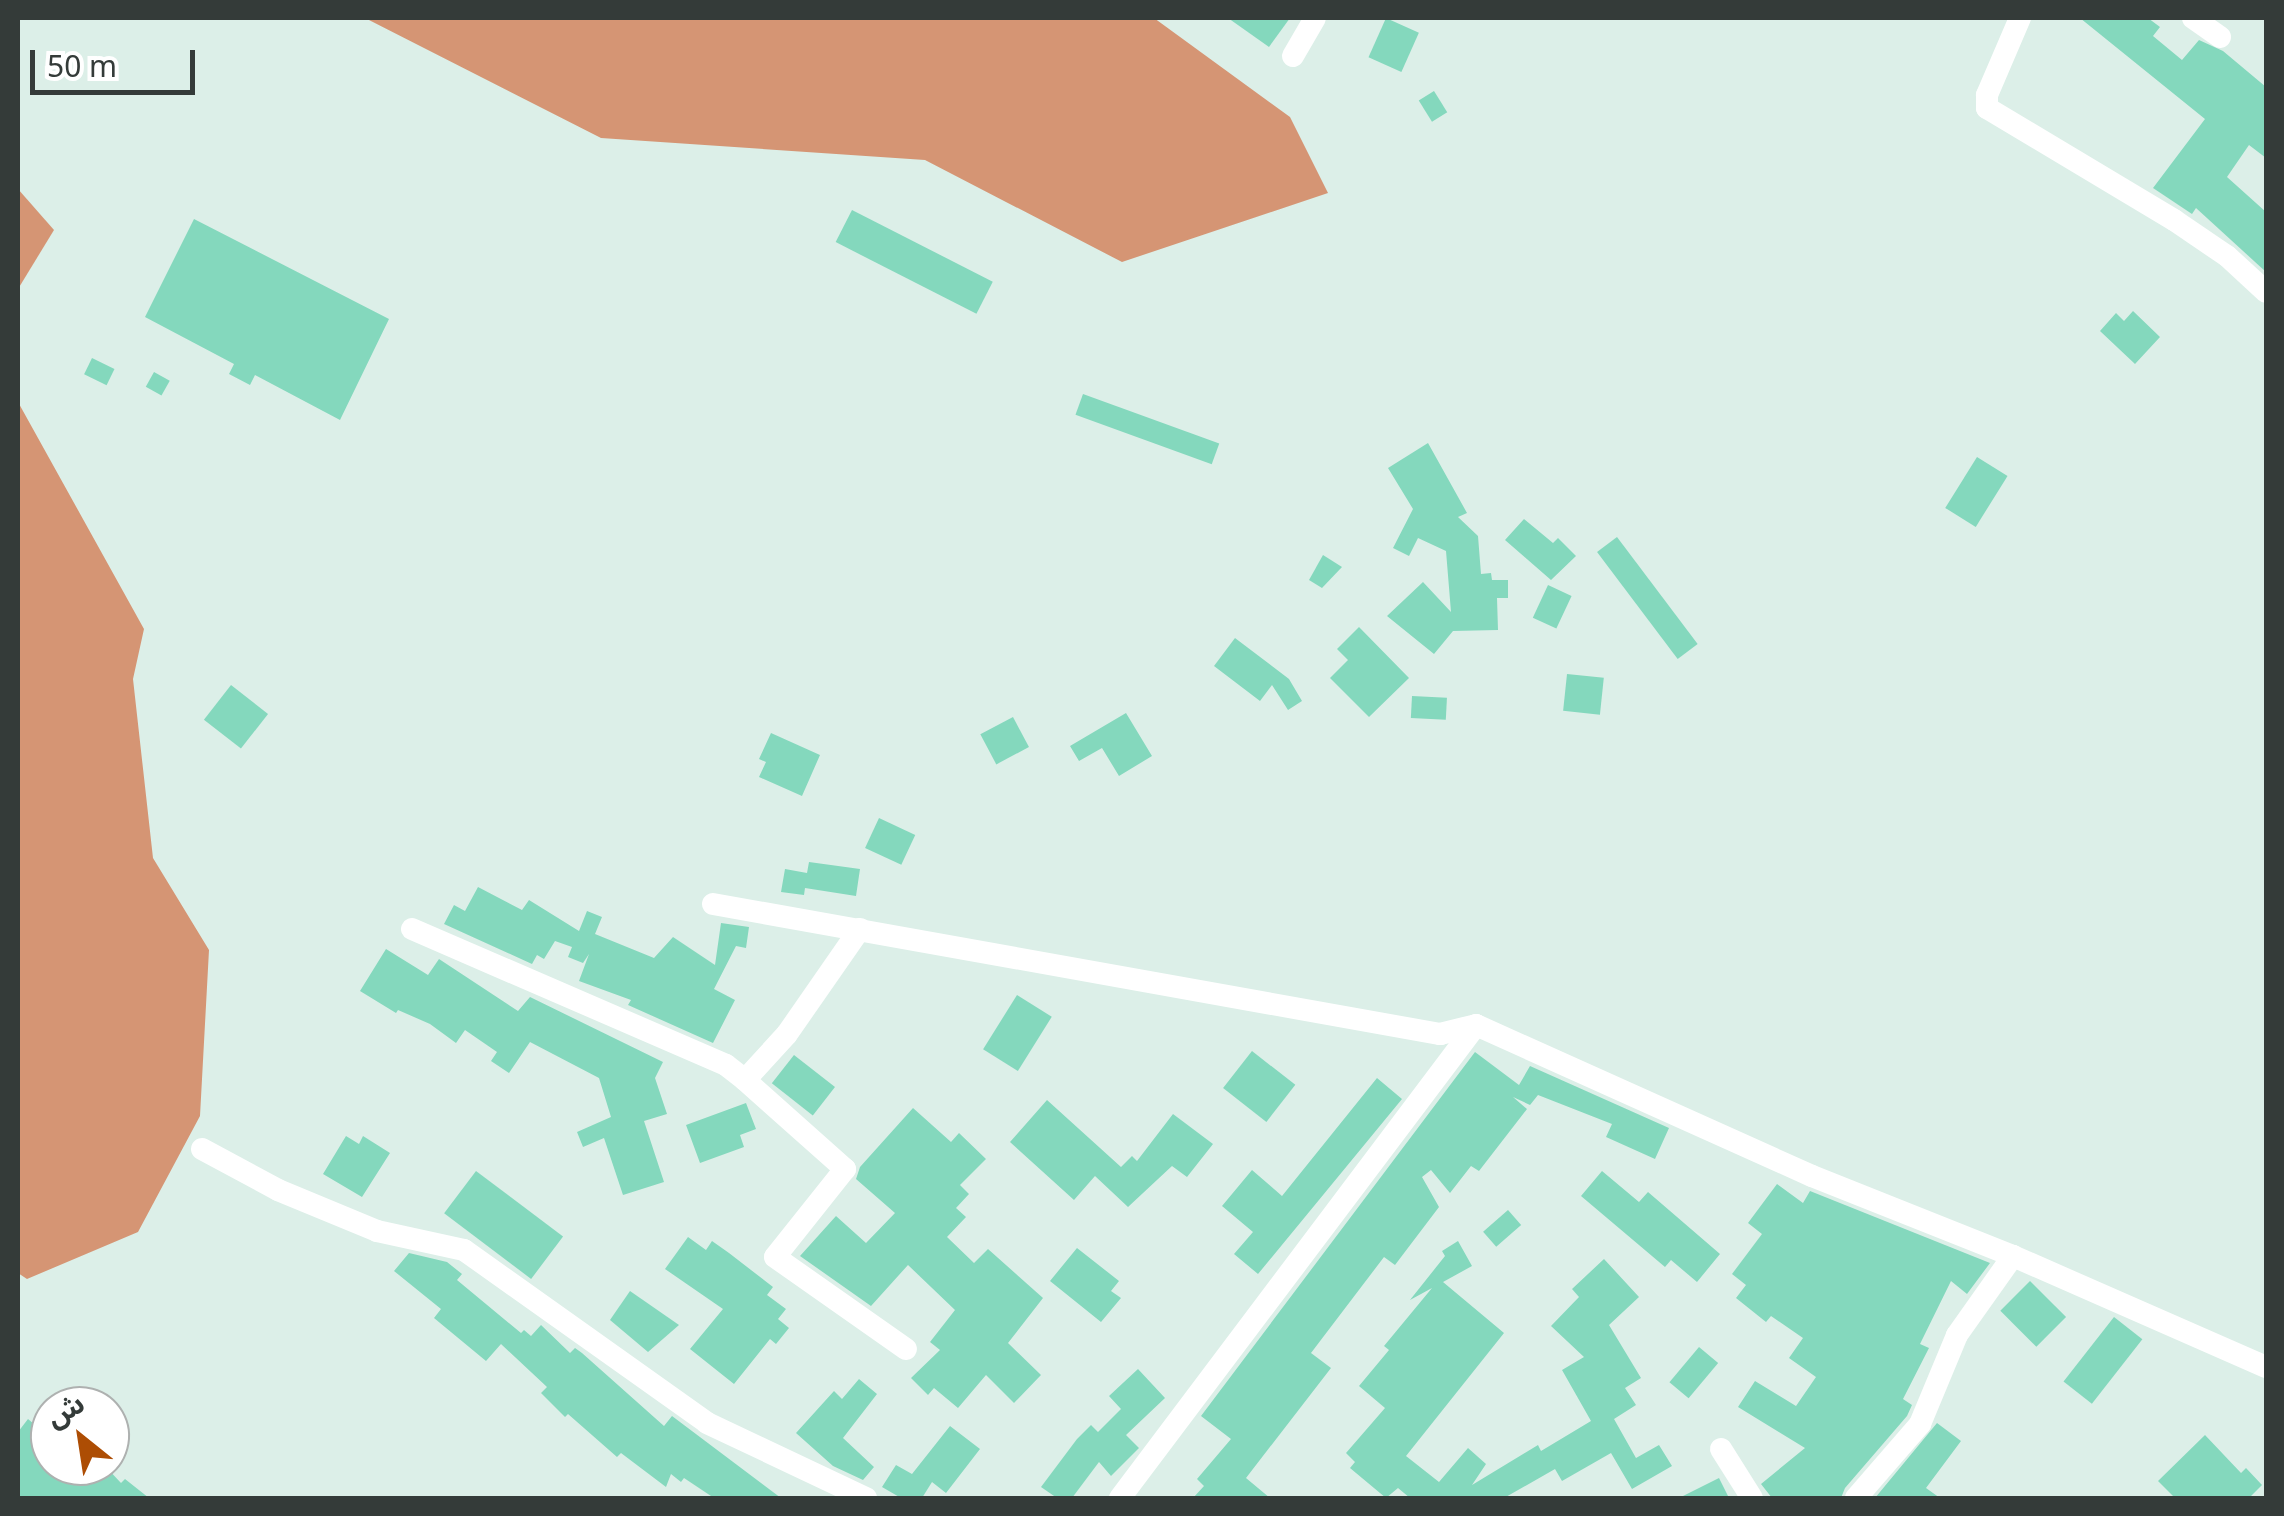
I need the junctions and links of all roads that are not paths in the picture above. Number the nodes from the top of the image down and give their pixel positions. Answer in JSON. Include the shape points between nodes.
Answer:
{"nodes":[{"id":1,"x":1316,"y":18,"type":"edge"},
{"id":2,"x":2020,"y":18,"type":"edge"},
{"id":3,"x":2193,"y":18,"type":"edge"},
{"id":4,"x":2220,"y":38,"type":"dead end"},
{"id":5,"x":1294,"y":56,"type":"dead end"},
{"id":6,"x":2266,"y":292,"type":"edge"},
{"id":7,"x":712,"y":904,"type":"dead end"},
{"id":8,"x":412,"y":929,"type":"dead end"},
{"id":9,"x":860,"y":929,"type":"junction"},
{"id":10,"x":1476,"y":1025,"type":"junction"},
{"id":11,"x":745,"y":1080,"type":"junction"},
{"id":12,"x":202,"y":1149,"type":"dead end"},
{"id":13,"x":2013,"y":1256,"type":"junction"},
{"id":14,"x":906,"y":1349,"type":"dead end"},
{"id":15,"x":2266,"y":1368,"type":"edge"},
{"id":16,"x":1720,"y":1448,"type":"dead end"},
{"id":17,"x":866,"y":1498,"type":"edge"},
{"id":18,"x":1120,"y":1498,"type":"edge"},
{"id":19,"x":1752,"y":1498,"type":"edge"},
{"id":20,"x":1856,"y":1498,"type":"edge"}],
"edges":[{"from":1,"to":5,"type":"street"},
{"from":2,"to":6,"type":"street","via":[[1987,108],[2174,220]]},
{"from":3,"to":4,"type":"street"},
{"from":7,"to":9,"type":"street"},
{"from":8,"to":11,"type":"street"},
{"from":9,"to":10,"type":"street","via":[[1440,1034]]},
{"from":9,"to":11,"type":"street","via":[[788,1034]]},
{"from":10,"to":13,"type":"street","via":[[1812,1176]]},
{"from":10,"to":18,"type":"street"},
{"from":11,"to":14,"type":"street","via":[[845,1169],[775,1256]]},
{"from":12,"to":17,"type":"street","via":[[377,1231],[464,1250],[706,1423]]},
{"from":13,"to":15,"type":"street"},
{"from":13,"to":20,"type":"street","via":[[1956,1336],[1920,1424]]},
{"from":16,"to":19,"type":"street"}]}
